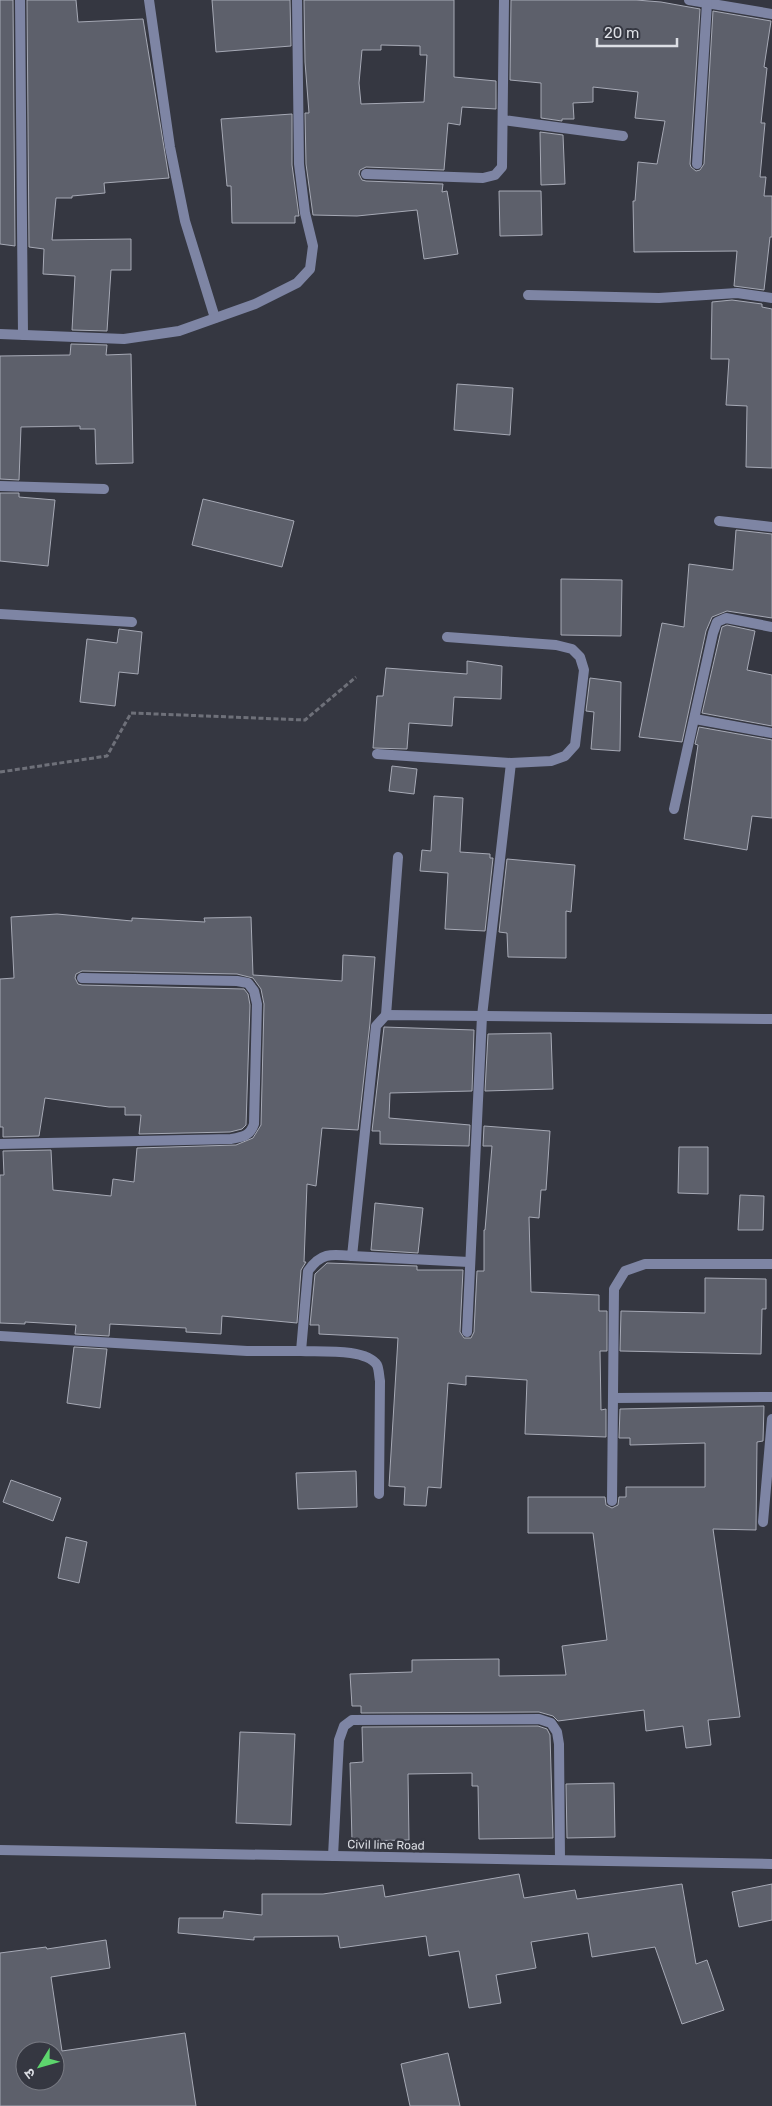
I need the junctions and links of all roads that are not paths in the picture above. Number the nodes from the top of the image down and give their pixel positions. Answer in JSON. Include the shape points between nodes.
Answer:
{"nodes":[{"id":1,"x":20,"y":0,"type":"edge"},
{"id":2,"x":149,"y":0,"type":"edge"},
{"id":3,"x":297,"y":0,"type":"edge"},
{"id":4,"x":504,"y":0,"type":"edge"},
{"id":5,"x":690,"y":0,"type":"edge"},
{"id":6,"x":707,"y":3,"type":"junction"},
{"id":7,"x":772,"y":14,"type":"edge"},
{"id":8,"x":503,"y":120,"type":"junction"},
{"id":9,"x":622,"y":136,"type":"dead end"},
{"id":10,"x":697,"y":164,"type":"dead end"},
{"id":11,"x":366,"y":174,"type":"dead end"},
{"id":12,"x":528,"y":295,"type":"dead end"},
{"id":13,"x":772,"y":298,"type":"edge"},
{"id":14,"x":215,"y":318,"type":"junction"},
{"id":15,"x":0,"y":334,"type":"edge"},
{"id":16,"x":24,"y":335,"type":"junction"},
{"id":17,"x":0,"y":486,"type":"edge"},
{"id":18,"x":104,"y":490,"type":"dead end"},
{"id":19,"x":720,"y":521,"type":"dead end"},
{"id":20,"x":772,"y":527,"type":"edge"},
{"id":21,"x":0,"y":614,"type":"edge"},
{"id":22,"x":132,"y":622,"type":"dead end"},
{"id":23,"x":772,"y":627,"type":"edge"},
{"id":24,"x":448,"y":637,"type":"dead end"},
{"id":25,"x":695,"y":719,"type":"junction"},
{"id":26,"x":772,"y":733,"type":"edge"},
{"id":27,"x":377,"y":754,"type":"dead end"},
{"id":28,"x":510,"y":762,"type":"junction"},
{"id":29,"x":674,"y":809,"type":"dead end"},
{"id":30,"x":398,"y":857,"type":"dead end"},
{"id":31,"x":82,"y":978,"type":"dead end"},
{"id":32,"x":386,"y":1015,"type":"junction"},
{"id":33,"x":482,"y":1016,"type":"junction"},
{"id":34,"x":772,"y":1019,"type":"edge"},
{"id":35,"x":0,"y":1144,"type":"edge"},
{"id":36,"x":352,"y":1256,"type":"junction"},
{"id":37,"x":469,"y":1262,"type":"junction"},
{"id":38,"x":772,"y":1264,"type":"edge"},
{"id":39,"x":467,"y":1332,"type":"dead end"},
{"id":40,"x":0,"y":1336,"type":"edge"},
{"id":41,"x":301,"y":1351,"type":"junction"},
{"id":42,"x":772,"y":1397,"type":"edge"},
{"id":43,"x":613,"y":1398,"type":"junction"},
{"id":44,"x":772,"y":1419,"type":"edge"},
{"id":45,"x":379,"y":1494,"type":"dead end"},
{"id":46,"x":612,"y":1501,"type":"dead end"},
{"id":47,"x":763,"y":1522,"type":"dead end"},
{"id":48,"x":0,"y":1850,"type":"edge"},
{"id":49,"x":333,"y":1856,"type":"junction"},
{"id":50,"x":560,"y":1860,"type":"junction"},
{"id":51,"x":772,"y":1864,"type":"edge"}],
"edges":[{"from":1,"to":16,"type":"street"},
{"from":2,"to":14,"type":"street","via":[[185,221]]},
{"from":3,"to":14,"type":"street","via":[[299,164],[304,213],[313,246],[310,269],[297,283]]},
{"from":4,"to":8,"type":"street"},
{"from":5,"to":6,"type":"street"},
{"from":6,"to":7,"type":"street"},
{"from":6,"to":10,"type":"street"},
{"from":8,"to":9,"type":"street"},
{"from":8,"to":11,"type":"street","via":[[502,167],[495,175],[483,178]]},
{"from":12,"to":13,"type":"street","via":[[659,298],[737,294]]},
{"from":14,"to":16,"type":"street","via":[[179,330],[124,339]]},
{"from":15,"to":16,"type":"street"},
{"from":17,"to":18,"type":"street"},
{"from":19,"to":20,"type":"street"},
{"from":21,"to":22,"type":"street"},
{"from":23,"to":25,"type":"street","via":[[726,618],[717,622]]},
{"from":24,"to":28,"type":"street","via":[[556,645],[572,649],[580,657],[584,670],[575,745],[565,756],[552,761]]},
{"from":25,"to":26,"type":"street"},
{"from":25,"to":29,"type":"street"},
{"from":27,"to":28,"type":"street"},
{"from":28,"to":33,"type":"street"},
{"from":30,"to":32,"type":"street"},
{"from":31,"to":35,"type":"street","via":[[248,983],[257,1004],[254,1124],[251,1132],[242,1138],[231,1139]]},
{"from":32,"to":33,"type":"street"},
{"from":32,"to":36,"type":"street","via":[[376,1026]]},
{"from":33,"to":34,"type":"street"},
{"from":33,"to":37,"type":"street"},
{"from":36,"to":37,"type":"street"},
{"from":36,"to":41,"type":"street","via":[[331,1254],[316,1260],[308,1271]]},
{"from":37,"to":39,"type":"street"},
{"from":38,"to":43,"type":"street","via":[[645,1264],[625,1270],[614,1289]]},
{"from":40,"to":41,"type":"street","via":[[247,1351]]},
{"from":41,"to":45,"type":"street","via":[[364,1355],[377,1365],[380,1381]]},
{"from":42,"to":43,"type":"street"},
{"from":43,"to":46,"type":"street"},
{"from":44,"to":47,"type":"street"},
{"from":48,"to":49,"type":"street","name":"Civil line Road"},
{"from":49,"to":50,"type":"street","name":"Civil line Road"},
{"from":49,"to":50,"type":"street","via":[[339,1740],[344,1726],[352,1720],[540,1719],[551,1723],[559,1744]]},
{"from":50,"to":51,"type":"street","name":"Civil line Road"}]}
